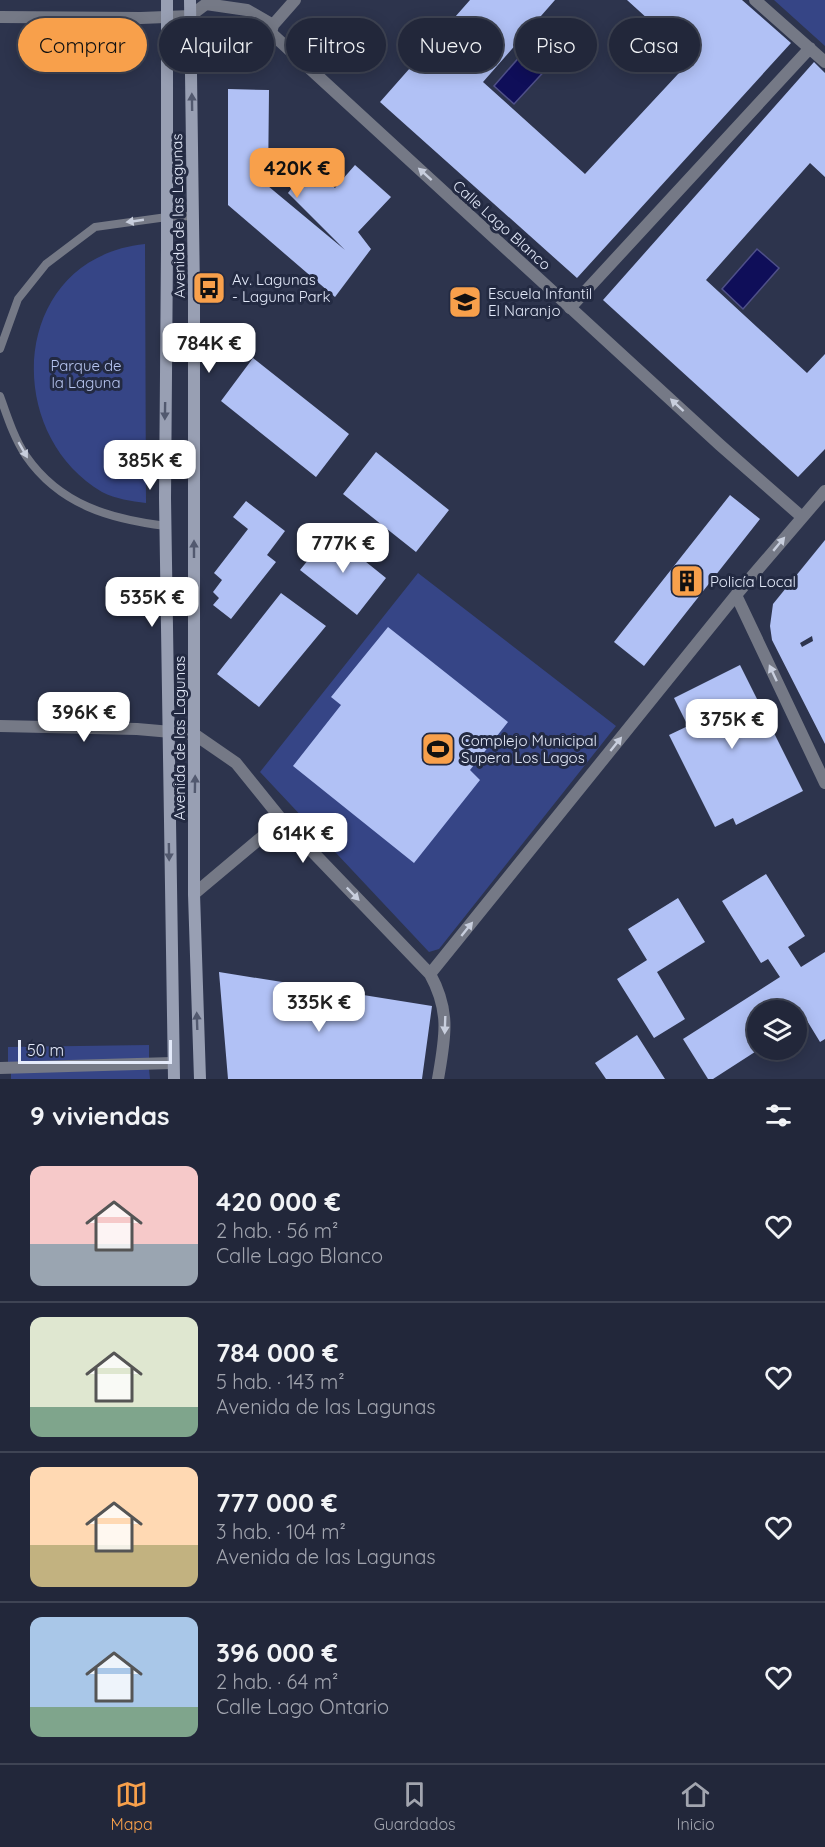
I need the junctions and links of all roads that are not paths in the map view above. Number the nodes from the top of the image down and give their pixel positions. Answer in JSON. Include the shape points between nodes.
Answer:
{"nodes":[{"id":1,"x":166,"y":0,"type":"edge"},
{"id":2,"x":190,"y":0,"type":"edge"},
{"id":3,"x":295,"y":0,"type":"edge"},
{"id":4,"x":755,"y":0,"type":"edge"},
{"id":5,"x":166,"y":16,"type":"junction"},
{"id":6,"x":190,"y":16,"type":"junction"},
{"id":7,"x":0,"y":17,"type":"edge"},
{"id":8,"x":192,"y":18,"type":"edge"},
{"id":9,"x":258,"y":18,"type":"edge"},
{"id":10,"x":274,"y":26,"type":"edge"},
{"id":11,"x":274,"y":31,"type":"edge"},
{"id":12,"x":810,"y":48,"type":"junction"},
{"id":13,"x":825,"y":62,"type":"edge"},
{"id":14,"x":193,"y":216,"type":"junction"},
{"id":15,"x":166,"y":217,"type":"junction"},
{"id":16,"x":570,"y":308,"type":"junction"},
{"id":17,"x":0,"y":349,"type":"edge"},
{"id":18,"x":0,"y":396,"type":"edge"},
{"id":19,"x":825,"y":491,"type":"edge"},
{"id":20,"x":802,"y":517,"type":"junction"},
{"id":21,"x":166,"y":526,"type":"junction"},
{"id":22,"x":736,"y":595,"type":"junction"},
{"id":23,"x":0,"y":726,"type":"edge"},
{"id":24,"x":168,"y":731,"type":"junction"},
{"id":25,"x":194,"y":734,"type":"junction"},
{"id":26,"x":825,"y":783,"type":"edge"},
{"id":27,"x":282,"y":820,"type":"junction"},
{"id":28,"x":194,"y":894,"type":"junction"},
{"id":29,"x":430,"y":974,"type":"junction"},
{"id":30,"x":172,"y":1063,"type":"junction"},
{"id":31,"x":0,"y":1068,"type":"edge"},
{"id":32,"x":174,"y":1079,"type":"edge"},
{"id":33,"x":200,"y":1079,"type":"edge"},
{"id":34,"x":438,"y":1079,"type":"edge"}],
"edges":[{"from":1,"to":5,"type":"main road","name":"Avenida de las Lagunas"},
{"from":2,"to":6,"type":"main road","name":"Avenida de las Lagunas"},
{"from":3,"to":10,"type":"street"},
{"from":4,"to":12,"type":"street"},
{"from":5,"to":6,"type":"street"},
{"from":5,"to":7,"type":"street"},
{"from":5,"to":15,"type":"main road","name":"Avenida de las Lagunas"},
{"from":6,"to":8,"type":"street"},
{"from":6,"to":9,"type":"street","name":"Calle Lago Blanco","via":[[206,3],[247,10]]},
{"from":14,"to":6,"type":"main road","name":"Avenida de las Lagunas","one_way":true},
{"from":16,"to":11,"type":"street","name":"Calle Lago Blanco","one_way":true},
{"from":12,"to":13,"type":"street"},
{"from":12,"to":16,"type":"street"},
{"from":14,"to":15,"type":"lane"},
{"from":25,"to":14,"type":"main road","name":"Avenida de las Lagunas","one_way":true},
{"from":15,"to":17,"type":"lane","one_way":true,"via":[[95,227],[46,264],[18,299]]},
{"from":15,"to":21,"type":"main road","name":"Avenida de las Lagunas","one_way":true},
{"from":20,"to":16,"type":"street","name":"Calle Lago Blanco","one_way":true},
{"from":18,"to":21,"type":"lane","one_way":true,"via":[[24,454],[42,477],[93,510],[129,521]]},
{"from":19,"to":20,"type":"street"},
{"from":22,"to":20,"type":"street","one_way":true},
{"from":21,"to":24,"type":"main road","name":"Avenida de las Lagunas"},
{"from":26,"to":22,"type":"street","one_way":true},
{"from":29,"to":22,"type":"street","one_way":true},
{"from":23,"to":24,"type":"street"},
{"from":24,"to":25,"type":"street"},
{"from":24,"to":30,"type":"main road","name":"Avenida de las Lagunas","one_way":true},
{"from":25,"to":27,"type":"street","via":[[236,763]]},
{"from":28,"to":25,"type":"main road","name":"Avenida de las Lagunas","one_way":true},
{"from":27,"to":28,"type":"street"},
{"from":27,"to":29,"type":"street","one_way":true},
{"from":33,"to":28,"type":"main road","name":"Avenida de las Lagunas","one_way":true},
{"from":29,"to":34,"type":"street","one_way":true,"via":[[445,1012]]},
{"from":30,"to":31,"type":"street"},
{"from":30,"to":32,"type":"main road","name":"Avenida de las Lagunas"}]}
